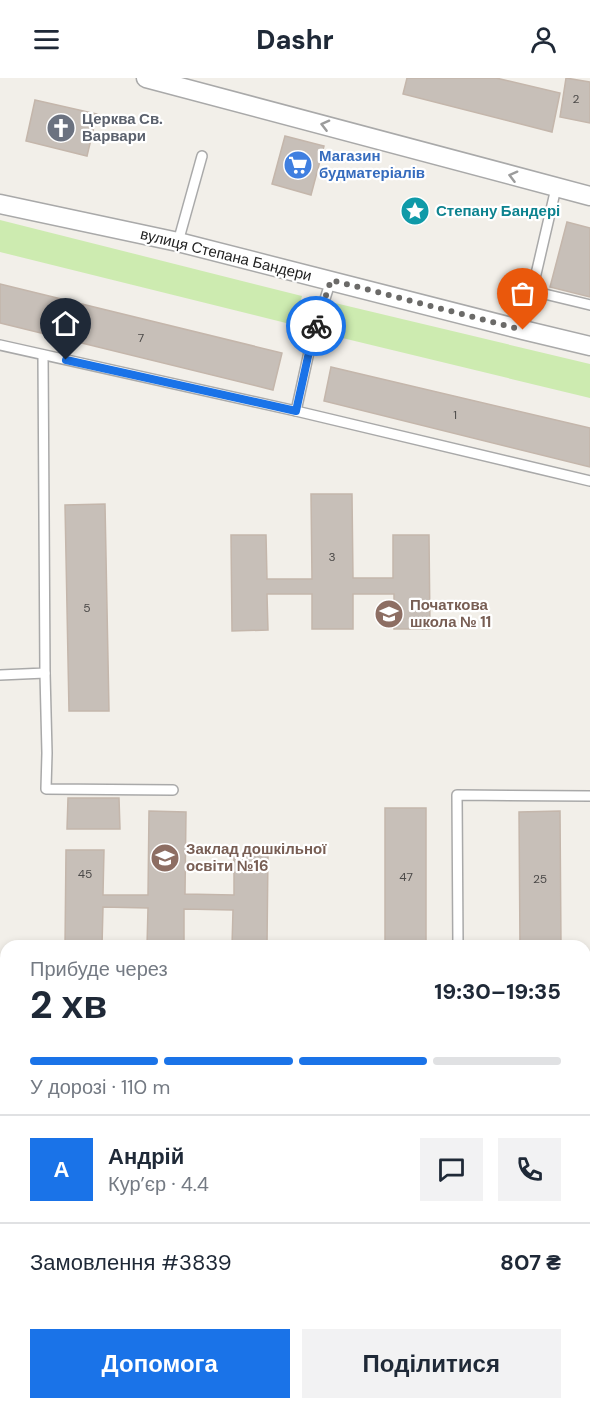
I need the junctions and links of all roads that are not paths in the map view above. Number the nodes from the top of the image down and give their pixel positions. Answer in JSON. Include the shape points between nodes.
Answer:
{"nodes":[{"id":1,"x":146,"y":78,"type":"edge"},
{"id":2,"x":189,"y":84,"type":"edge"},
{"id":3,"x":202,"y":156,"type":"dead end"},
{"id":4,"x":556,"y":188,"type":"junction"},
{"id":5,"x":590,"y":196,"type":"edge"},
{"id":6,"x":0,"y":204,"type":"edge"},
{"id":7,"x":178,"y":242,"type":"junction"},
{"id":8,"x":331,"y":280,"type":"junction"},
{"id":9,"x":532,"y":291,"type":"junction"},
{"id":10,"x":590,"y":305,"type":"edge"},
{"id":11,"x":523,"y":330,"type":"junction"},
{"id":12,"x":0,"y":345,"type":"edge"},
{"id":13,"x":590,"y":346,"type":"edge"},
{"id":14,"x":43,"y":355,"type":"junction"},
{"id":15,"x":296,"y":411,"type":"junction"},
{"id":16,"x":590,"y":481,"type":"edge"},
{"id":17,"x":45,"y":673,"type":"junction"},
{"id":18,"x":0,"y":675,"type":"edge"},
{"id":19,"x":173,"y":790,"type":"dead end"},
{"id":20,"x":590,"y":796,"type":"edge"},
{"id":21,"x":458,"y":940,"type":"edge"}],
"edges":[{"from":1,"to":2,"type":"street"},
{"from":4,"to":2,"type":"street","one_way":true},
{"from":3,"to":7,"type":"lane"},
{"from":4,"to":5,"type":"street"},
{"from":4,"to":9,"type":"lane"},
{"from":6,"to":7,"type":"street","name":"вулиця Степана Бандери"},
{"from":7,"to":8,"type":"street","name":"вулиця Степана Бандери"},
{"from":8,"to":11,"type":"street","name":"вулиця Степана Бандери"},
{"from":8,"to":15,"type":"lane","via":[[311,343]]},
{"from":9,"to":10,"type":"lane"},
{"from":9,"to":11,"type":"lane"},
{"from":11,"to":13,"type":"street","name":"вулиця Степана Бандери"},
{"from":12,"to":14,"type":"lane"},
{"from":14,"to":15,"type":"lane"},
{"from":14,"to":17,"type":"lane"},
{"from":15,"to":16,"type":"lane"},
{"from":17,"to":18,"type":"lane"},
{"from":17,"to":19,"type":"lane","via":[[46,789]]},
{"from":20,"to":21,"type":"lane","via":[[457,795]]}]}
